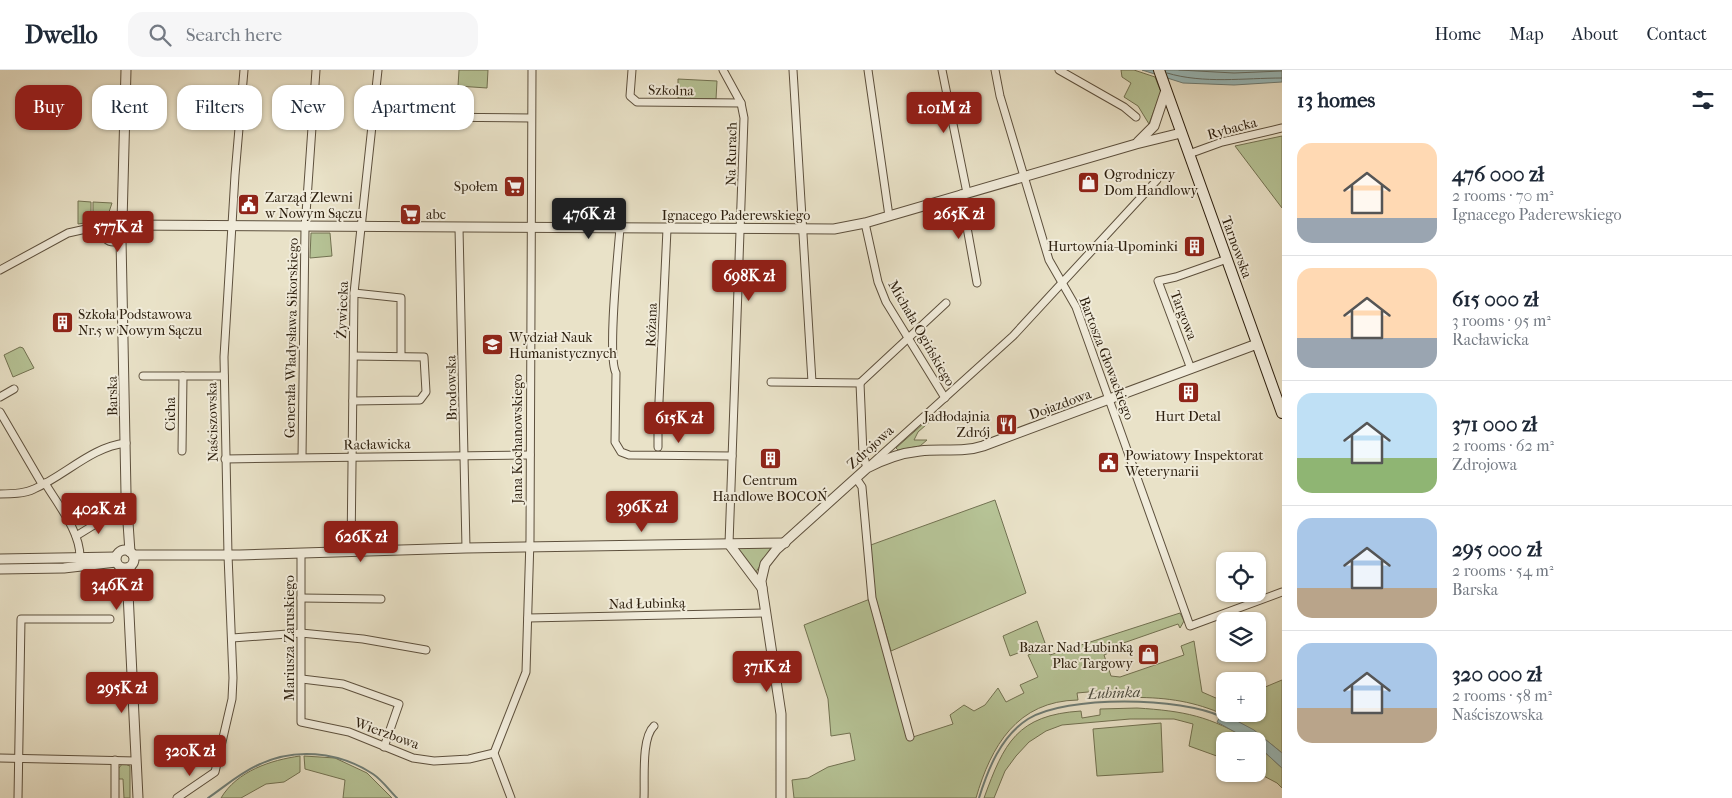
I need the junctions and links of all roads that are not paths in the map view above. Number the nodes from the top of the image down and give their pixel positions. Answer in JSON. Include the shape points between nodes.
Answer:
{"nodes":[{"id":1,"x":126,"y":70,"type":"edge"},
{"id":2,"x":244,"y":70,"type":"edge"},
{"id":3,"x":316,"y":70,"type":"edge"},
{"id":4,"x":378,"y":70,"type":"edge"},
{"id":5,"x":532,"y":70,"type":"edge"},
{"id":6,"x":632,"y":70,"type":"edge"},
{"id":7,"x":723,"y":70,"type":"edge"},
{"id":8,"x":793,"y":70,"type":"edge"},
{"id":9,"x":868,"y":70,"type":"edge"},
{"id":10,"x":942,"y":70,"type":"edge"},
{"id":11,"x":995,"y":70,"type":"edge"},
{"id":12,"x":1059,"y":70,"type":"edge"},
{"id":13,"x":1159,"y":70,"type":"edge"},
{"id":14,"x":377,"y":85,"type":"edge"},
{"id":15,"x":1166,"y":90,"type":"junction"},
{"id":16,"x":741,"y":104,"type":"junction"},
{"id":17,"x":1136,"y":117,"type":"dead end"},
{"id":18,"x":474,"y":118,"type":"edge"},
{"id":19,"x":531,"y":118,"type":"junction"},
{"id":20,"x":1282,"y":128,"type":"edge"},
{"id":21,"x":372,"y":130,"type":"edge"},
{"id":22,"x":1181,"y":133,"type":"junction"},
{"id":23,"x":1136,"y":144,"type":"junction"},
{"id":24,"x":1189,"y":154,"type":"junction"},
{"id":25,"x":1023,"y":177,"type":"junction"},
{"id":26,"x":1157,"y":180,"type":"dead end"},
{"id":27,"x":964,"y":194,"type":"junction"},
{"id":28,"x":889,"y":216,"type":"junction"},
{"id":29,"x":865,"y":222,"type":"junction"},
{"id":30,"x":232,"y":226,"type":"junction"},
{"id":31,"x":360,"y":227,"type":"junction"},
{"id":32,"x":305,"y":228,"type":"junction"},
{"id":33,"x":460,"y":228,"type":"junction"},
{"id":34,"x":531,"y":228,"type":"junction"},
{"id":35,"x":620,"y":228,"type":"junction"},
{"id":36,"x":104,"y":229,"type":"junction"},
{"id":37,"x":667,"y":229,"type":"junction"},
{"id":38,"x":741,"y":229,"type":"junction"},
{"id":39,"x":120,"y":230,"type":"junction"},
{"id":40,"x":804,"y":230,"type":"junction"},
{"id":41,"x":1227,"y":259,"type":"junction"},
{"id":42,"x":0,"y":270,"type":"edge"},
{"id":43,"x":977,"y":283,"type":"dead end"},
{"id":44,"x":1062,"y":283,"type":"junction"},
{"id":45,"x":354,"y":293,"type":"junction"},
{"id":46,"x":946,"y":303,"type":"dead end"},
{"id":47,"x":908,"y":338,"type":"junction"},
{"id":48,"x":1257,"y":344,"type":"junction"},
{"id":49,"x":354,"y":356,"type":"junction"},
{"id":50,"x":401,"y":356,"type":"junction"},
{"id":51,"x":1191,"y":369,"type":"junction"},
{"id":52,"x":143,"y":376,"type":"dead end"},
{"id":53,"x":182,"y":376,"type":"junction"},
{"id":54,"x":224,"y":376,"type":"junction"},
{"id":55,"x":771,"y":382,"type":"dead end"},
{"id":56,"x":812,"y":382,"type":"junction"},
{"id":57,"x":860,"y":383,"type":"junction"},
{"id":58,"x":14,"y":389,"type":"dead end"},
{"id":59,"x":0,"y":397,"type":"edge"},
{"id":60,"x":945,"y":398,"type":"junction"},
{"id":61,"x":1110,"y":400,"type":"junction"},
{"id":62,"x":353,"y":401,"type":"junction"},
{"id":63,"x":0,"y":412,"type":"edge"},
{"id":64,"x":1282,"y":413,"type":"edge"},
{"id":65,"x":658,"y":423,"type":"junction"},
{"id":66,"x":689,"y":424,"type":"dead end"},
{"id":67,"x":126,"y":443,"type":"junction"},
{"id":68,"x":658,"y":448,"type":"dead end"},
{"id":69,"x":182,"y":451,"type":"dead end"},
{"id":70,"x":464,"y":456,"type":"junction"},
{"id":71,"x":530,"y":456,"type":"junction"},
{"id":72,"x":732,"y":456,"type":"junction"},
{"id":73,"x":302,"y":457,"type":"junction"},
{"id":74,"x":352,"y":457,"type":"junction"},
{"id":75,"x":225,"y":459,"type":"junction"},
{"id":76,"x":868,"y":468,"type":"junction"},
{"id":77,"x":856,"y":478,"type":"junction"},
{"id":78,"x":44,"y":483,"type":"junction"},
{"id":79,"x":0,"y":494,"type":"edge"},
{"id":80,"x":116,"y":517,"type":"dead end"},
{"id":81,"x":76,"y":536,"type":"junction"},
{"id":82,"x":785,"y":543,"type":"junction"},
{"id":83,"x":729,"y":544,"type":"junction"},
{"id":84,"x":529,"y":547,"type":"junction"},
{"id":85,"x":466,"y":548,"type":"junction"},
{"id":86,"x":351,"y":551,"type":"junction"},
{"id":87,"x":302,"y":553,"type":"junction"},
{"id":88,"x":228,"y":556,"type":"junction"},
{"id":89,"x":80,"y":557,"type":"junction"},
{"id":90,"x":0,"y":559,"type":"edge"},
{"id":91,"x":125,"y":559,"type":"junction"},
{"id":92,"x":0,"y":570,"type":"edge"},
{"id":93,"x":762,"y":588,"type":"junction"},
{"id":94,"x":1282,"y":592,"type":"edge"},
{"id":95,"x":301,"y":598,"type":"junction"},
{"id":96,"x":381,"y":599,"type":"dead end"},
{"id":97,"x":766,"y":613,"type":"junction"},
{"id":98,"x":528,"y":618,"type":"junction"},
{"id":99,"x":110,"y":619,"type":"dead end"},
{"id":100,"x":301,"y":633,"type":"junction"},
{"id":101,"x":232,"y":638,"type":"junction"},
{"id":102,"x":426,"y":650,"type":"dead end"},
{"id":103,"x":302,"y":679,"type":"junction"},
{"id":104,"x":301,"y":722,"type":"joint"},
{"id":105,"x":654,"y":726,"type":"dead end"},
{"id":106,"x":910,"y":737,"type":"dead end"},
{"id":107,"x":384,"y":747,"type":"junction"},
{"id":108,"x":494,"y":753,"type":"junction"},
{"id":109,"x":0,"y":758,"type":"edge"},
{"id":110,"x":18,"y":759,"type":"junction"},
{"id":111,"x":115,"y":760,"type":"junction"},
{"id":112,"x":136,"y":761,"type":"junction"},
{"id":113,"x":18,"y":798,"type":"edge"},
{"id":114,"x":115,"y":798,"type":"edge"},
{"id":115,"x":138,"y":798,"type":"edge"},
{"id":116,"x":177,"y":798,"type":"edge"},
{"id":117,"x":511,"y":798,"type":"edge"},
{"id":118,"x":644,"y":798,"type":"edge"},
{"id":119,"x":781,"y":798,"type":"edge"}],
"edges":[{"from":1,"to":39,"type":"street","name":"Barska"},
{"from":2,"to":30,"type":"street","name":"Naściszowska"},
{"from":3,"to":32,"type":"street","name":"Generała Władysława Sikorskiego"},
{"from":4,"to":14,"type":"street","name":"Żywiecka"},
{"from":5,"to":19,"type":"street","name":"Jana Kochanowskiego"},
{"from":6,"to":16,"type":"street","name":"Szkolna","via":[[630,96],[637,102]]},
{"from":7,"to":16,"type":"street","name":"Na Rurach"},
{"from":8,"to":40,"type":"street"},
{"from":9,"to":28,"type":"street"},
{"from":10,"to":27,"type":"street"},
{"from":11,"to":25,"type":"street","name":"Bartosza Głowackiego"},
{"from":12,"to":17,"type":"street"},
{"from":13,"to":15,"type":"main road","name":"Tarnowska"},
{"from":15,"to":22,"type":"main road","name":"Tarnowska"},
{"from":15,"to":23,"type":"street","name":"Ignacego Paderewskiego","via":[[1154,126]]},
{"from":16,"to":38,"type":"street","name":"Na Rurach","via":[[744,118]]},
{"from":18,"to":19,"type":"street"},
{"from":19,"to":34,"type":"street","name":"Jana Kochanowskiego"},
{"from":20,"to":24,"type":"street","name":"Rybacka","via":[[1222,142]]},
{"from":21,"to":31,"type":"street","name":"Żywiecka"},
{"from":22,"to":23,"type":"street","name":"Ignacego Paderewskiego"},
{"from":22,"to":24,"type":"main road","name":"Tarnowska"},
{"from":23,"to":25,"type":"street","name":"Ignacego Paderewskiego"},
{"from":24,"to":41,"type":"main road","name":"Tarnowska"},
{"from":25,"to":27,"type":"street","name":"Ignacego Paderewskiego"},
{"from":25,"to":44,"type":"street","name":"Bartosza Głowackiego","via":[[1049,260]]},
{"from":26,"to":44,"type":"street","name":"Zdrojowa"},
{"from":27,"to":28,"type":"street","name":"Ignacego Paderewskiego"},
{"from":27,"to":43,"type":"street"},
{"from":28,"to":29,"type":"street","name":"Ignacego Paderewskiego"},
{"from":29,"to":40,"type":"street","name":"Ignacego Paderewskiego"},
{"from":29,"to":47,"type":"street","name":"Michała Ogińskiego","via":[[878,282]]},
{"from":30,"to":32,"type":"street","name":"Ignacego Paderewskiego"},
{"from":30,"to":39,"type":"street","name":"Ignacego Paderewskiego","via":[[144,226]]},
{"from":30,"to":54,"type":"street","name":"Naściszowska"},
{"from":31,"to":32,"type":"street","name":"Ignacego Paderewskiego"},
{"from":31,"to":33,"type":"street","name":"Ignacego Paderewskiego"},
{"from":31,"to":45,"type":"street","name":"Żywiecka"},
{"from":32,"to":73,"type":"street","name":"Generała Władysława Sikorskiego"},
{"from":33,"to":34,"type":"street","name":"Ignacego Paderewskiego"},
{"from":33,"to":70,"type":"street","name":"Brodowska"},
{"from":34,"to":35,"type":"street","name":"Ignacego Paderewskiego"},
{"from":34,"to":71,"type":"street","name":"Jana Kochanowskiego"},
{"from":35,"to":37,"type":"street","name":"Ignacego Paderewskiego"},
{"from":35,"to":72,"type":"street","via":[[613,342],[615,442],[618,449],[629,455]]},
{"from":36,"to":39,"type":"street"},
{"from":36,"to":39,"type":"street","via":[[107,239]]},
{"from":36,"to":42,"type":"street","via":[[68,233]]},
{"from":37,"to":38,"type":"street","name":"Ignacego Paderewskiego"},
{"from":37,"to":65,"type":"street","name":"Różana"},
{"from":38,"to":40,"type":"street","name":"Ignacego Paderewskiego"},
{"from":38,"to":72,"type":"street","name":"Na Rurach"},
{"from":39,"to":67,"type":"street","name":"Barska"},
{"from":40,"to":56,"type":"street"},
{"from":41,"to":48,"type":"main road","name":"Tarnowska"},
{"from":41,"to":51,"type":"street","name":"Targowa","via":[[1158,281]]},
{"from":44,"to":60,"type":"street","name":"Zdrojowa","via":[[1013,336]]},
{"from":44,"to":61,"type":"street","name":"Bartosza Głowackiego","via":[[1073,299]]},
{"from":45,"to":49,"type":"street","name":"Żywiecka"},
{"from":45,"to":50,"type":"street","via":[[401,298]]},
{"from":46,"to":47,"type":"street"},
{"from":47,"to":57,"type":"street"},
{"from":47,"to":60,"type":"street","name":"Michała Ogińskiego"},
{"from":48,"to":51,"type":"street","name":"Dojazdowa"},
{"from":48,"to":64,"type":"main road","name":"Tarnowska"},
{"from":49,"to":50,"type":"street"},
{"from":49,"to":62,"type":"street","name":"Żywiecka"},
{"from":50,"to":62,"type":"street","via":[[425,358],[426,392],[422,399]]},
{"from":51,"to":61,"type":"street","name":"Dojazdowa"},
{"from":52,"to":53,"type":"street"},
{"from":53,"to":54,"type":"street"},
{"from":53,"to":69,"type":"street","name":"Cicha"},
{"from":54,"to":75,"type":"street","name":"Naściszowska"},
{"from":55,"to":56,"type":"street"},
{"from":56,"to":57,"type":"street"},
{"from":57,"to":76,"type":"street","via":[[863,454]]},
{"from":58,"to":59,"type":"street"},
{"from":60,"to":76,"type":"street","name":"Zdrojowa"},
{"from":61,"to":76,"type":"street","name":"Dojazdowa","via":[[972,450],[910,452]]},
{"from":61,"to":94,"type":"street","name":"Bartosza Głowackiego","via":[[1190,626]]},
{"from":62,"to":74,"type":"street","name":"Żywiecka"},
{"from":63,"to":78,"type":"street"},
{"from":65,"to":66,"type":"street"},
{"from":65,"to":68,"type":"street","name":"Różana"},
{"from":67,"to":78,"type":"street","via":[[103,448]]},
{"from":67,"to":91,"type":"street","name":"Barska","via":[[128,533]]},
{"from":70,"to":71,"type":"street","name":"Racławicka"},
{"from":70,"to":74,"type":"street","name":"Racławicka"},
{"from":70,"to":85,"type":"street","name":"Brodowska"},
{"from":71,"to":84,"type":"street","name":"Jana Kochanowskiego"},
{"from":72,"to":83,"type":"street","name":"Na Rurach"},
{"from":73,"to":74,"type":"street","name":"Racławicka"},
{"from":73,"to":75,"type":"street","name":"Racławicka"},
{"from":74,"to":86,"type":"street","name":"Żywiecka"},
{"from":75,"to":88,"type":"street","name":"Naściszowska"},
{"from":76,"to":77,"type":"street","name":"Zdrojowa"},
{"from":77,"to":82,"type":"street","name":"Zdrojowa"},
{"from":77,"to":106,"type":"street","via":[[862,487],[872,598]]},
{"from":78,"to":79,"type":"street","via":[[28,492]]},
{"from":78,"to":81,"type":"street"},
{"from":80,"to":81,"type":"street","via":[[107,518]]},
{"from":81,"to":89,"type":"street"},
{"from":82,"to":83,"type":"street"},
{"from":82,"to":93,"type":"street","name":"Zdrojowa","via":[[765,564]]},
{"from":83,"to":84,"type":"street"},
{"from":83,"to":93,"type":"street"},
{"from":84,"to":85,"type":"street"},
{"from":84,"to":98,"type":"street","name":"Jana Kochanowskiego"},
{"from":85,"to":86,"type":"street"},
{"from":86,"to":87,"type":"street"},
{"from":87,"to":88,"type":"street"},
{"from":87,"to":95,"type":"street","name":"Mariusza Zaruskiego"},
{"from":88,"to":91,"type":"street"},
{"from":88,"to":101,"type":"street","name":"Naściszowska"},
{"from":89,"to":90,"type":"street"},
{"from":89,"to":91,"type":"street"},
{"from":91,"to":92,"type":"street","via":[[64,568]]},
{"from":91,"to":112,"type":"street","name":"Barska"},
{"from":93,"to":97,"type":"street","name":"Zdrojowa"},
{"from":95,"to":96,"type":"street"},
{"from":95,"to":100,"type":"street","name":"Mariusza Zaruskiego"},
{"from":97,"to":98,"type":"street","name":"Nad Łubinką"},
{"from":97,"to":119,"type":"street","name":"Zdrojowa","via":[[782,714]]},
{"from":98,"to":108,"type":"street","name":"Jana Kochanowskiego","via":[[526,672]]},
{"from":99,"to":110,"type":"street","via":[[21,619]]},
{"from":100,"to":101,"type":"street"},
{"from":100,"to":102,"type":"street"},
{"from":100,"to":103,"type":"street","name":"Mariusza Zaruskiego"},
{"from":101,"to":116,"type":"street","name":"Naściszowska","via":[[232,699],[215,772]]},
{"from":103,"to":104,"type":"street","name":"Mariusza Zaruskiego"},
{"from":103,"to":107,"type":"street","via":[[344,684],[399,704]]},
{"from":104,"to":107,"type":"street","name":"Wierzbowa","via":[[348,732]]},
{"from":105,"to":118,"type":"street","via":[[648,731],[646,742]]},
{"from":107,"to":108,"type":"street","name":"Wierzbowa","via":[[413,758],[434,761],[470,760]]},
{"from":108,"to":117,"type":"street"},
{"from":109,"to":110,"type":"street"},
{"from":110,"to":111,"type":"street"},
{"from":110,"to":113,"type":"street"},
{"from":111,"to":112,"type":"street"},
{"from":111,"to":114,"type":"street"},
{"from":112,"to":115,"type":"street","name":"Barska"}]}
